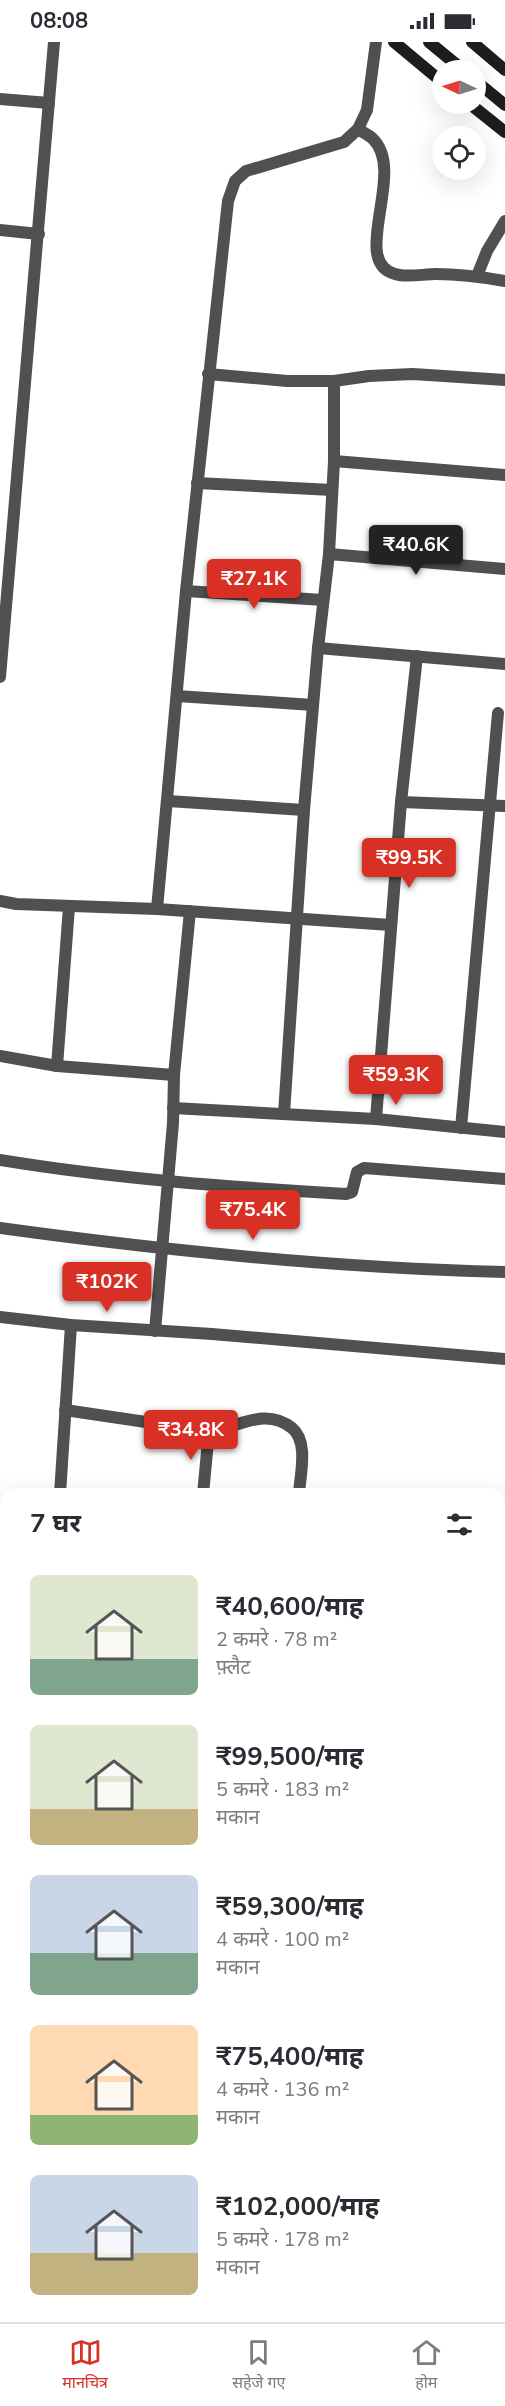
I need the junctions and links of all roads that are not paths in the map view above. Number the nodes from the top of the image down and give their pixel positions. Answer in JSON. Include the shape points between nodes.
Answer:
{"nodes":[{"id":1,"x":54,"y":42,"type":"edge"},
{"id":2,"x":376,"y":42,"type":"edge"},
{"id":3,"x":394,"y":42,"type":"edge"},
{"id":4,"x":429,"y":42,"type":"edge"},
{"id":5,"x":472,"y":42,"type":"edge"},
{"id":6,"x":451,"y":60,"type":"edge"},
{"id":7,"x":505,"y":70,"type":"edge"},
{"id":8,"x":432,"y":73,"type":"edge"},
{"id":9,"x":486,"y":89,"type":"edge"},
{"id":10,"x":0,"y":99,"type":"edge"},
{"id":11,"x":49,"y":103,"type":"junction"},
{"id":12,"x":505,"y":105,"type":"edge"},
{"id":13,"x":482,"y":114,"type":"edge"},
{"id":14,"x":358,"y":129,"type":"junction"},
{"id":15,"x":505,"y":132,"type":"edge"},
{"id":16,"x":505,"y":221,"type":"edge"},
{"id":17,"x":0,"y":230,"type":"edge"},
{"id":18,"x":39,"y":234,"type":"junction"},
{"id":19,"x":477,"y":276,"type":"junction"},
{"id":20,"x":505,"y":281,"type":"edge"},
{"id":21,"x":208,"y":374,"type":"junction"},
{"id":22,"x":505,"y":380,"type":"edge"},
{"id":23,"x":334,"y":381,"type":"junction"},
{"id":24,"x":333,"y":461,"type":"junction"},
{"id":25,"x":505,"y":475,"type":"edge"},
{"id":26,"x":197,"y":483,"type":"junction"},
{"id":27,"x":332,"y":490,"type":"junction"},
{"id":28,"x":329,"y":554,"type":"junction"},
{"id":29,"x":505,"y":569,"type":"edge"},
{"id":30,"x":186,"y":591,"type":"junction"},
{"id":31,"x":323,"y":600,"type":"junction"},
{"id":32,"x":318,"y":648,"type":"junction"},
{"id":33,"x":417,"y":656,"type":"junction"},
{"id":34,"x":505,"y":664,"type":"edge"},
{"id":35,"x":0,"y":677,"type":"edge"},
{"id":36,"x":177,"y":696,"type":"junction"},
{"id":37,"x":313,"y":705,"type":"junction"},
{"id":38,"x":498,"y":713,"type":"dead end"},
{"id":39,"x":168,"y":801,"type":"junction"},
{"id":40,"x":401,"y":802,"type":"junction"},
{"id":41,"x":490,"y":806,"type":"junction"},
{"id":42,"x":505,"y":806,"type":"edge"},
{"id":43,"x":304,"y":810,"type":"junction"},
{"id":44,"x":0,"y":901,"type":"edge"},
{"id":45,"x":69,"y":907,"type":"junction"},
{"id":46,"x":157,"y":909,"type":"junction"},
{"id":47,"x":190,"y":911,"type":"junction"},
{"id":48,"x":296,"y":919,"type":"junction"},
{"id":49,"x":392,"y":925,"type":"junction"},
{"id":50,"x":0,"y":1056,"type":"edge"},
{"id":51,"x":57,"y":1066,"type":"junction"},
{"id":52,"x":174,"y":1075,"type":"junction"},
{"id":53,"x":173,"y":1108,"type":"junction"},
{"id":54,"x":284,"y":1114,"type":"junction"},
{"id":55,"x":376,"y":1119,"type":"junction"},
{"id":56,"x":461,"y":1128,"type":"junction"},
{"id":57,"x":505,"y":1132,"type":"edge"},
{"id":58,"x":0,"y":1160,"type":"edge"},
{"id":59,"x":505,"y":1179,"type":"edge"},
{"id":60,"x":167,"y":1181,"type":"junction"},
{"id":61,"x":0,"y":1228,"type":"edge"},
{"id":62,"x":163,"y":1248,"type":"junction"},
{"id":63,"x":505,"y":1272,"type":"edge"},
{"id":64,"x":0,"y":1317,"type":"edge"},
{"id":65,"x":71,"y":1325,"type":"junction"},
{"id":66,"x":155,"y":1331,"type":"junction"},
{"id":67,"x":505,"y":1359,"type":"edge"},
{"id":68,"x":65,"y":1410,"type":"junction"},
{"id":69,"x":209,"y":1431,"type":"junction"},
{"id":70,"x":60,"y":1488,"type":"edge"},
{"id":71,"x":204,"y":1488,"type":"edge"},
{"id":72,"x":299,"y":1488,"type":"edge"}],
"edges":[{"from":1,"to":11,"type":"street"},
{"from":2,"to":14,"type":"street","via":[[367,110]]},
{"from":3,"to":8,"type":"main road"},
{"from":4,"to":6,"type":"main road"},
{"from":5,"to":7,"type":"main road"},
{"from":9,"to":12,"type":"main road"},
{"from":10,"to":11,"type":"street"},
{"from":11,"to":18,"type":"street"},
{"from":13,"to":15,"type":"main road"},
{"from":14,"to":19,"type":"street","via":[[373,139],[385,168],[375,244],[383,269],[396,275]]},
{"from":14,"to":21,"type":"street","via":[[344,142],[262,165],[235,181],[228,201]]},
{"from":16,"to":19,"type":"street"},
{"from":17,"to":18,"type":"street"},
{"from":18,"to":35,"type":"street"},
{"from":19,"to":20,"type":"street"},
{"from":21,"to":23,"type":"street"},
{"from":21,"to":26,"type":"street"},
{"from":22,"to":23,"type":"street","via":[[413,374]]},
{"from":23,"to":24,"type":"street"},
{"from":24,"to":25,"type":"street"},
{"from":24,"to":27,"type":"street"},
{"from":26,"to":27,"type":"street"},
{"from":26,"to":30,"type":"street"},
{"from":27,"to":28,"type":"street"},
{"from":28,"to":29,"type":"street"},
{"from":28,"to":31,"type":"street"},
{"from":30,"to":31,"type":"street"},
{"from":30,"to":36,"type":"street"},
{"from":31,"to":32,"type":"street"},
{"from":32,"to":33,"type":"street"},
{"from":32,"to":37,"type":"street"},
{"from":33,"to":34,"type":"street"},
{"from":33,"to":40,"type":"street"},
{"from":36,"to":37,"type":"street"},
{"from":36,"to":39,"type":"street"},
{"from":37,"to":43,"type":"street"},
{"from":38,"to":41,"type":"street"},
{"from":39,"to":43,"type":"street"},
{"from":39,"to":46,"type":"street"},
{"from":40,"to":41,"type":"street"},
{"from":40,"to":49,"type":"street"},
{"from":41,"to":42,"type":"street"},
{"from":41,"to":56,"type":"street"},
{"from":43,"to":48,"type":"street"},
{"from":44,"to":45,"type":"street"},
{"from":45,"to":46,"type":"street"},
{"from":45,"to":51,"type":"street"},
{"from":46,"to":47,"type":"street"},
{"from":47,"to":48,"type":"street"},
{"from":47,"to":52,"type":"street"},
{"from":48,"to":49,"type":"street"},
{"from":48,"to":54,"type":"street"},
{"from":49,"to":55,"type":"street"},
{"from":50,"to":51,"type":"street"},
{"from":51,"to":52,"type":"street"},
{"from":52,"to":53,"type":"street"},
{"from":53,"to":54,"type":"street"},
{"from":53,"to":60,"type":"street"},
{"from":54,"to":55,"type":"street"},
{"from":55,"to":56,"type":"street"},
{"from":56,"to":57,"type":"street"},
{"from":58,"to":60,"type":"street"},
{"from":59,"to":60,"type":"street","via":[[364,1168],[357,1172],[352,1192],[346,1194]]},
{"from":60,"to":62,"type":"street"},
{"from":61,"to":62,"type":"street"},
{"from":62,"to":63,"type":"street","via":[[386,1267]]},
{"from":62,"to":66,"type":"street"},
{"from":64,"to":65,"type":"street"},
{"from":65,"to":66,"type":"street"},
{"from":65,"to":68,"type":"street"},
{"from":66,"to":67,"type":"street"},
{"from":68,"to":69,"type":"street"},
{"from":68,"to":70,"type":"street"},
{"from":69,"to":71,"type":"street"},
{"from":69,"to":72,"type":"street","via":[[257,1419],[275,1420],[291,1427],[299,1436],[302,1449]]}]}
